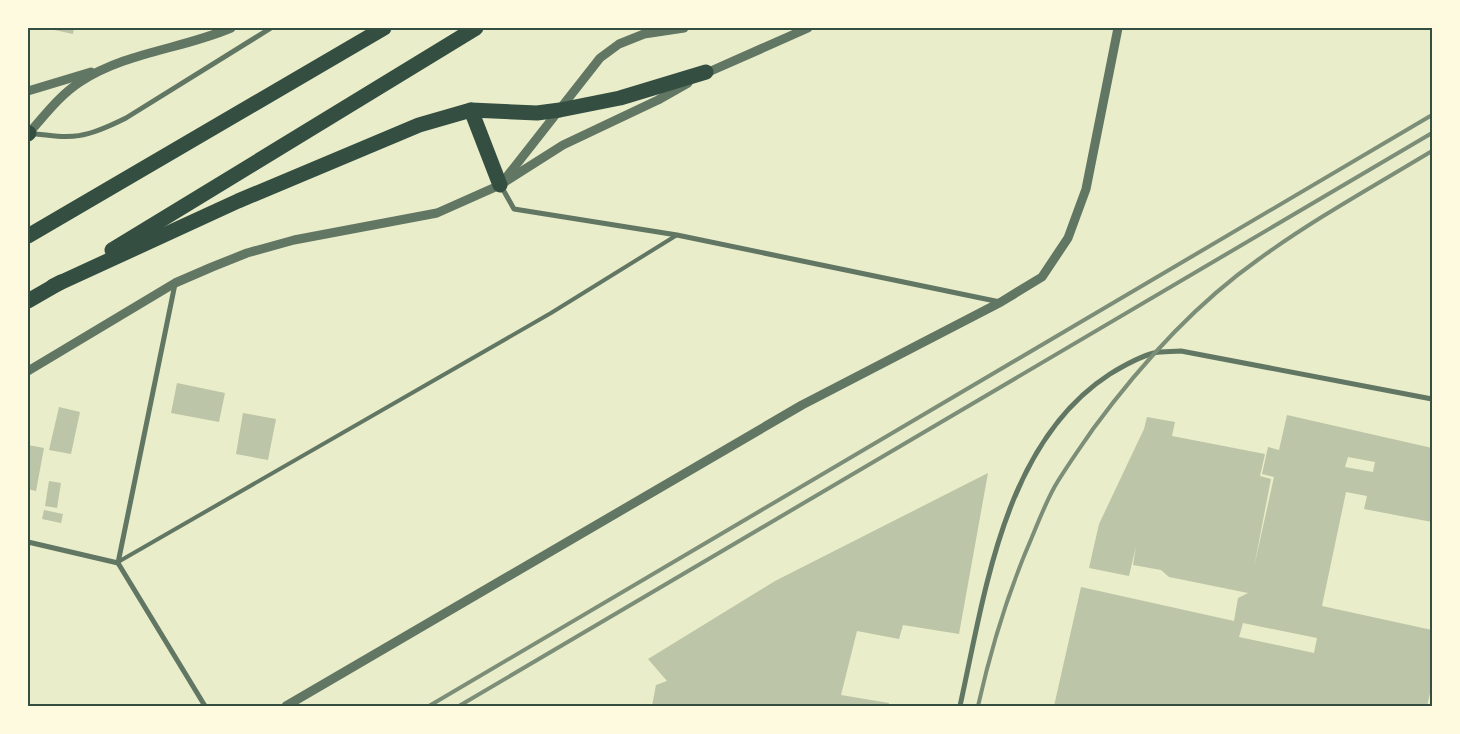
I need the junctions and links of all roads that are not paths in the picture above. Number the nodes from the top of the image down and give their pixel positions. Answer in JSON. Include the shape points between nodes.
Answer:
{"nodes":[{"id":1,"x":231,"y":28,"type":"edge"},
{"id":2,"x":271,"y":28,"type":"edge"},
{"id":3,"x":384,"y":28,"type":"edge"},
{"id":4,"x":476,"y":28,"type":"edge"},
{"id":5,"x":684,"y":28,"type":"edge"},
{"id":6,"x":808,"y":28,"type":"edge"},
{"id":7,"x":1118,"y":28,"type":"edge"},
{"id":8,"x":108,"y":66,"type":"junction"},
{"id":9,"x":706,"y":72,"type":"junction"},
{"id":10,"x":28,"y":91,"type":"edge"},
{"id":11,"x":471,"y":110,"type":"junction"},
{"id":12,"x":560,"y":110,"type":"junction"},
{"id":13,"x":28,"y":133,"type":"edge"},
{"id":14,"x":500,"y":185,"type":"junction"},
{"id":15,"x":677,"y":235,"type":"junction"},
{"id":16,"x":28,"y":236,"type":"edge"},
{"id":17,"x":175,"y":283,"type":"junction"},
{"id":18,"x":53,"y":286,"type":"junction"},
{"id":19,"x":28,"y":301,"type":"edge"},
{"id":20,"x":1001,"y":302,"type":"junction"},
{"id":21,"x":28,"y":371,"type":"edge"},
{"id":22,"x":1432,"y":399,"type":"edge"},
{"id":23,"x":28,"y":542,"type":"edge"},
{"id":24,"x":118,"y":563,"type":"junction"},
{"id":25,"x":205,"y":706,"type":"edge"},
{"id":26,"x":286,"y":706,"type":"edge"},
{"id":27,"x":960,"y":706,"type":"edge"}],
"edges":[{"from":1,"to":8,"type":"street"},
{"from":2,"to":13,"type":"street","via":[[126,118],[86,136],[67,138]]},
{"from":3,"to":16,"type":"highway"},
{"from":4,"to":18,"type":"highway"},
{"from":5,"to":12,"type":"street","via":[[644,34],[619,44],[600,58]]},
{"from":6,"to":9,"type":"street"},
{"from":7,"to":20,"type":"street","via":[[1086,189],[1068,238],[1042,277]]},
{"from":8,"to":10,"type":"street"},
{"from":8,"to":13,"type":"street","via":[[79,82]]},
{"from":9,"to":12,"type":"highway","via":[[620,98]]},
{"from":9,"to":14,"type":"street","via":[[658,100],[563,145]]},
{"from":11,"to":12,"type":"highway","via":[[537,113]]},
{"from":11,"to":14,"type":"highway"},
{"from":11,"to":18,"type":"highway","via":[[419,126],[282,183]]},
{"from":12,"to":14,"type":"street"},
{"from":14,"to":15,"type":"street","via":[[514,209]]},
{"from":14,"to":17,"type":"street","via":[[437,213],[294,240],[247,253]]},
{"from":15,"to":20,"type":"street"},
{"from":15,"to":24,"type":"lane","via":[[551,313]]},
{"from":17,"to":21,"type":"street"},
{"from":17,"to":24,"type":"street"},
{"from":18,"to":19,"type":"highway"},
{"from":20,"to":26,"type":"street","via":[[802,404]]},
{"from":22,"to":27,"type":"street","via":[[1181,351],[1154,353],[1117,369],[1082,395],[1051,428],[1012,503],[986,590]]},
{"from":23,"to":24,"type":"street"},
{"from":24,"to":25,"type":"street"}]}
